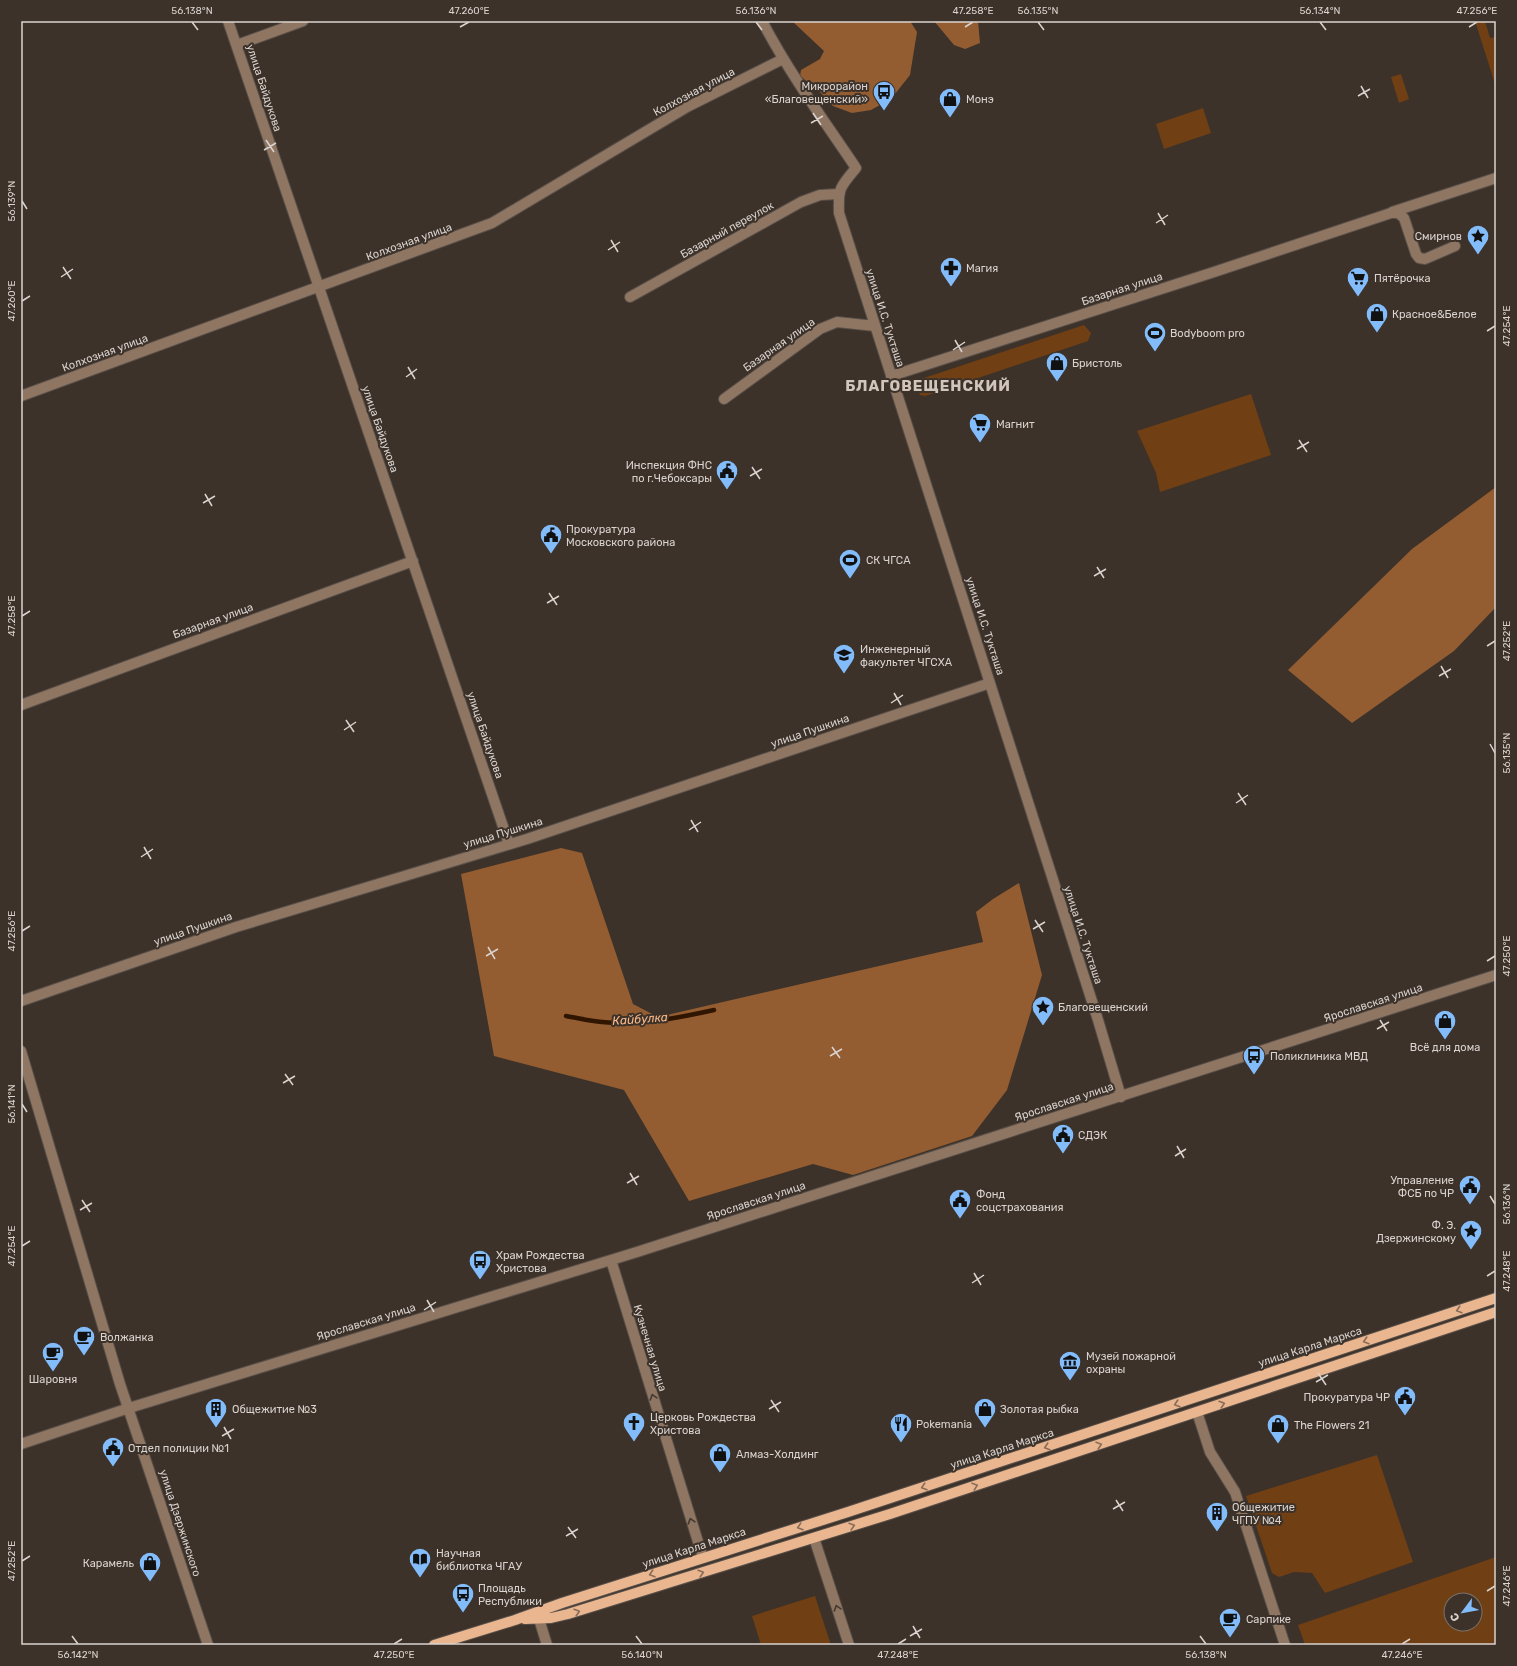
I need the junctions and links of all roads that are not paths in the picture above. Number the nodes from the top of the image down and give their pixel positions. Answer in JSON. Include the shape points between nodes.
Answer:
{"nodes":[{"id":1,"x":228,"y":21,"type":"edge"},
{"id":2,"x":303,"y":21,"type":"edge"},
{"id":3,"x":762,"y":21,"type":"edge"},
{"id":4,"x":237,"y":45,"type":"junction"},
{"id":5,"x":783,"y":59,"type":"junction"},
{"id":6,"x":1496,"y":178,"type":"edge"},
{"id":7,"x":838,"y":194,"type":"junction"},
{"id":8,"x":1391,"y":212,"type":"junction"},
{"id":9,"x":1455,"y":246,"type":"dead end"},
{"id":10,"x":320,"y":288,"type":"junction"},
{"id":11,"x":630,"y":297,"type":"dead end"},
{"id":12,"x":875,"y":326,"type":"junction"},
{"id":13,"x":891,"y":376,"type":"junction"},
{"id":14,"x":21,"y":396,"type":"edge"},
{"id":15,"x":724,"y":399,"type":"dead end"},
{"id":16,"x":413,"y":560,"type":"junction"},
{"id":17,"x":990,"y":683,"type":"junction"},
{"id":18,"x":21,"y":705,"type":"edge"},
{"id":19,"x":509,"y":844,"type":"junction"},
{"id":20,"x":1496,"y":975,"type":"edge"},
{"id":21,"x":21,"y":1002,"type":"edge"},
{"id":22,"x":21,"y":1052,"type":"edge"},
{"id":23,"x":1121,"y":1097,"type":"junction"},
{"id":24,"x":611,"y":1260,"type":"junction"},
{"id":25,"x":1496,"y":1298,"type":"edge"},
{"id":26,"x":1496,"y":1312,"type":"edge"},
{"id":27,"x":1421,"y":1323,"type":"junction"},
{"id":28,"x":1403,"y":1329,"type":"junction"},
{"id":29,"x":1424,"y":1336,"type":"junction"},
{"id":30,"x":1408,"y":1342,"type":"junction"},
{"id":31,"x":1193,"y":1399,"type":"junction"},
{"id":32,"x":129,"y":1408,"type":"junction"},
{"id":33,"x":1197,"y":1412,"type":"junction"},
{"id":34,"x":21,"y":1444,"type":"edge"},
{"id":35,"x":814,"y":1538,"type":"junction"},
{"id":36,"x":703,"y":1558,"type":"junction"},
{"id":37,"x":538,"y":1615,"type":"junction"},
{"id":38,"x":208,"y":1645,"type":"edge"},
{"id":39,"x":434,"y":1645,"type":"edge"},
{"id":40,"x":547,"y":1645,"type":"edge"},
{"id":41,"x":849,"y":1645,"type":"edge"},
{"id":42,"x":1285,"y":1645,"type":"edge"}],
"edges":[{"from":1,"to":4,"type":"street","name":"улица Байдукова"},
{"from":2,"to":4,"type":"street"},
{"from":3,"to":5,"type":"street"},
{"from":4,"to":10,"type":"street","name":"улица Байдукова"},
{"from":5,"to":7,"type":"street","via":[[856,168]]},
{"from":5,"to":10,"type":"street","name":"Колхозная улица","via":[[686,107],[492,223]]},
{"from":6,"to":8,"type":"street","name":"Базарная улица"},
{"from":7,"to":11,"type":"street","name":"Базарный переулок","via":[[820,195],[801,202]]},
{"from":7,"to":12,"type":"street","name":"улица И.С. Тукташа","via":[[839,213]]},
{"from":8,"to":9,"type":"street","via":[[1398,213],[1404,218],[1419,258],[1425,259]]},
{"from":8,"to":13,"type":"street","name":"Базарная улица","via":[[1212,273]]},
{"from":10,"to":14,"type":"street","name":"Колхозная улица"},
{"from":10,"to":16,"type":"street","name":"улица Байдукова"},
{"from":12,"to":13,"type":"street","name":"улица И.С. Тукташа"},
{"from":12,"to":15,"type":"street","name":"Базарная улица","via":[[837,322],[820,329]]},
{"from":13,"to":17,"type":"street","name":"улица И.С. Тукташа"},
{"from":16,"to":18,"type":"street","name":"Базарная улица"},
{"from":16,"to":19,"type":"street","name":"улица Байдукова"},
{"from":17,"to":19,"type":"street","name":"улица Пушкина"},
{"from":17,"to":23,"type":"street","name":"улица И.С. Тукташа"},
{"from":19,"to":21,"type":"street","name":"улица Пушкина","via":[[236,927]]},
{"from":20,"to":23,"type":"street","name":"Ярославская улица"},
{"from":22,"to":32,"type":"street","name":"улица Дзержинского","via":[[115,1369]]},
{"from":23,"to":24,"type":"street","name":"Ярославская улица"},
{"from":24,"to":32,"type":"street","name":"Ярославская улица"},
{"from":36,"to":24,"type":"street","name":"Кузнечная улица","one_way":true},
{"from":25,"to":27,"type":"main road","name":"улица Карла Маркса","one_way":true},
{"from":26,"to":29,"type":"main road","name":"улица Карла Маркса"},
{"from":27,"to":28,"type":"main road","name":"улица Карла Маркса"},
{"from":27,"to":29,"type":"main road"},
{"from":28,"to":30,"type":"main road"},
{"from":28,"to":31,"type":"main road","name":"улица Карла Маркса","one_way":true},
{"from":29,"to":30,"type":"main road","name":"улица Карла Маркса"},
{"from":33,"to":30,"type":"main road","name":"улица Карла Маркса","one_way":true},
{"from":31,"to":33,"type":"main road"},
{"from":31,"to":36,"type":"main road","name":"улица Карла Маркса","one_way":true},
{"from":32,"to":34,"type":"street","name":"Ярославская улица"},
{"from":32,"to":38,"type":"street","name":"улица Дзержинского"},
{"from":35,"to":33,"type":"main road","name":"улица Карла Маркса","one_way":true},
{"from":33,"to":42,"type":"street","via":[[1210,1452],[1236,1492]]},
{"from":37,"to":35,"type":"main road","name":"улица Карла Маркса","one_way":true,"via":[[568,1614]]},
{"from":41,"to":35,"type":"street","one_way":true},
{"from":36,"to":37,"type":"main road","name":"улица Карла Маркса","one_way":true},
{"from":37,"to":39,"type":"main road","name":"улица Карла Маркса"},
{"from":37,"to":40,"type":"street"}]}
